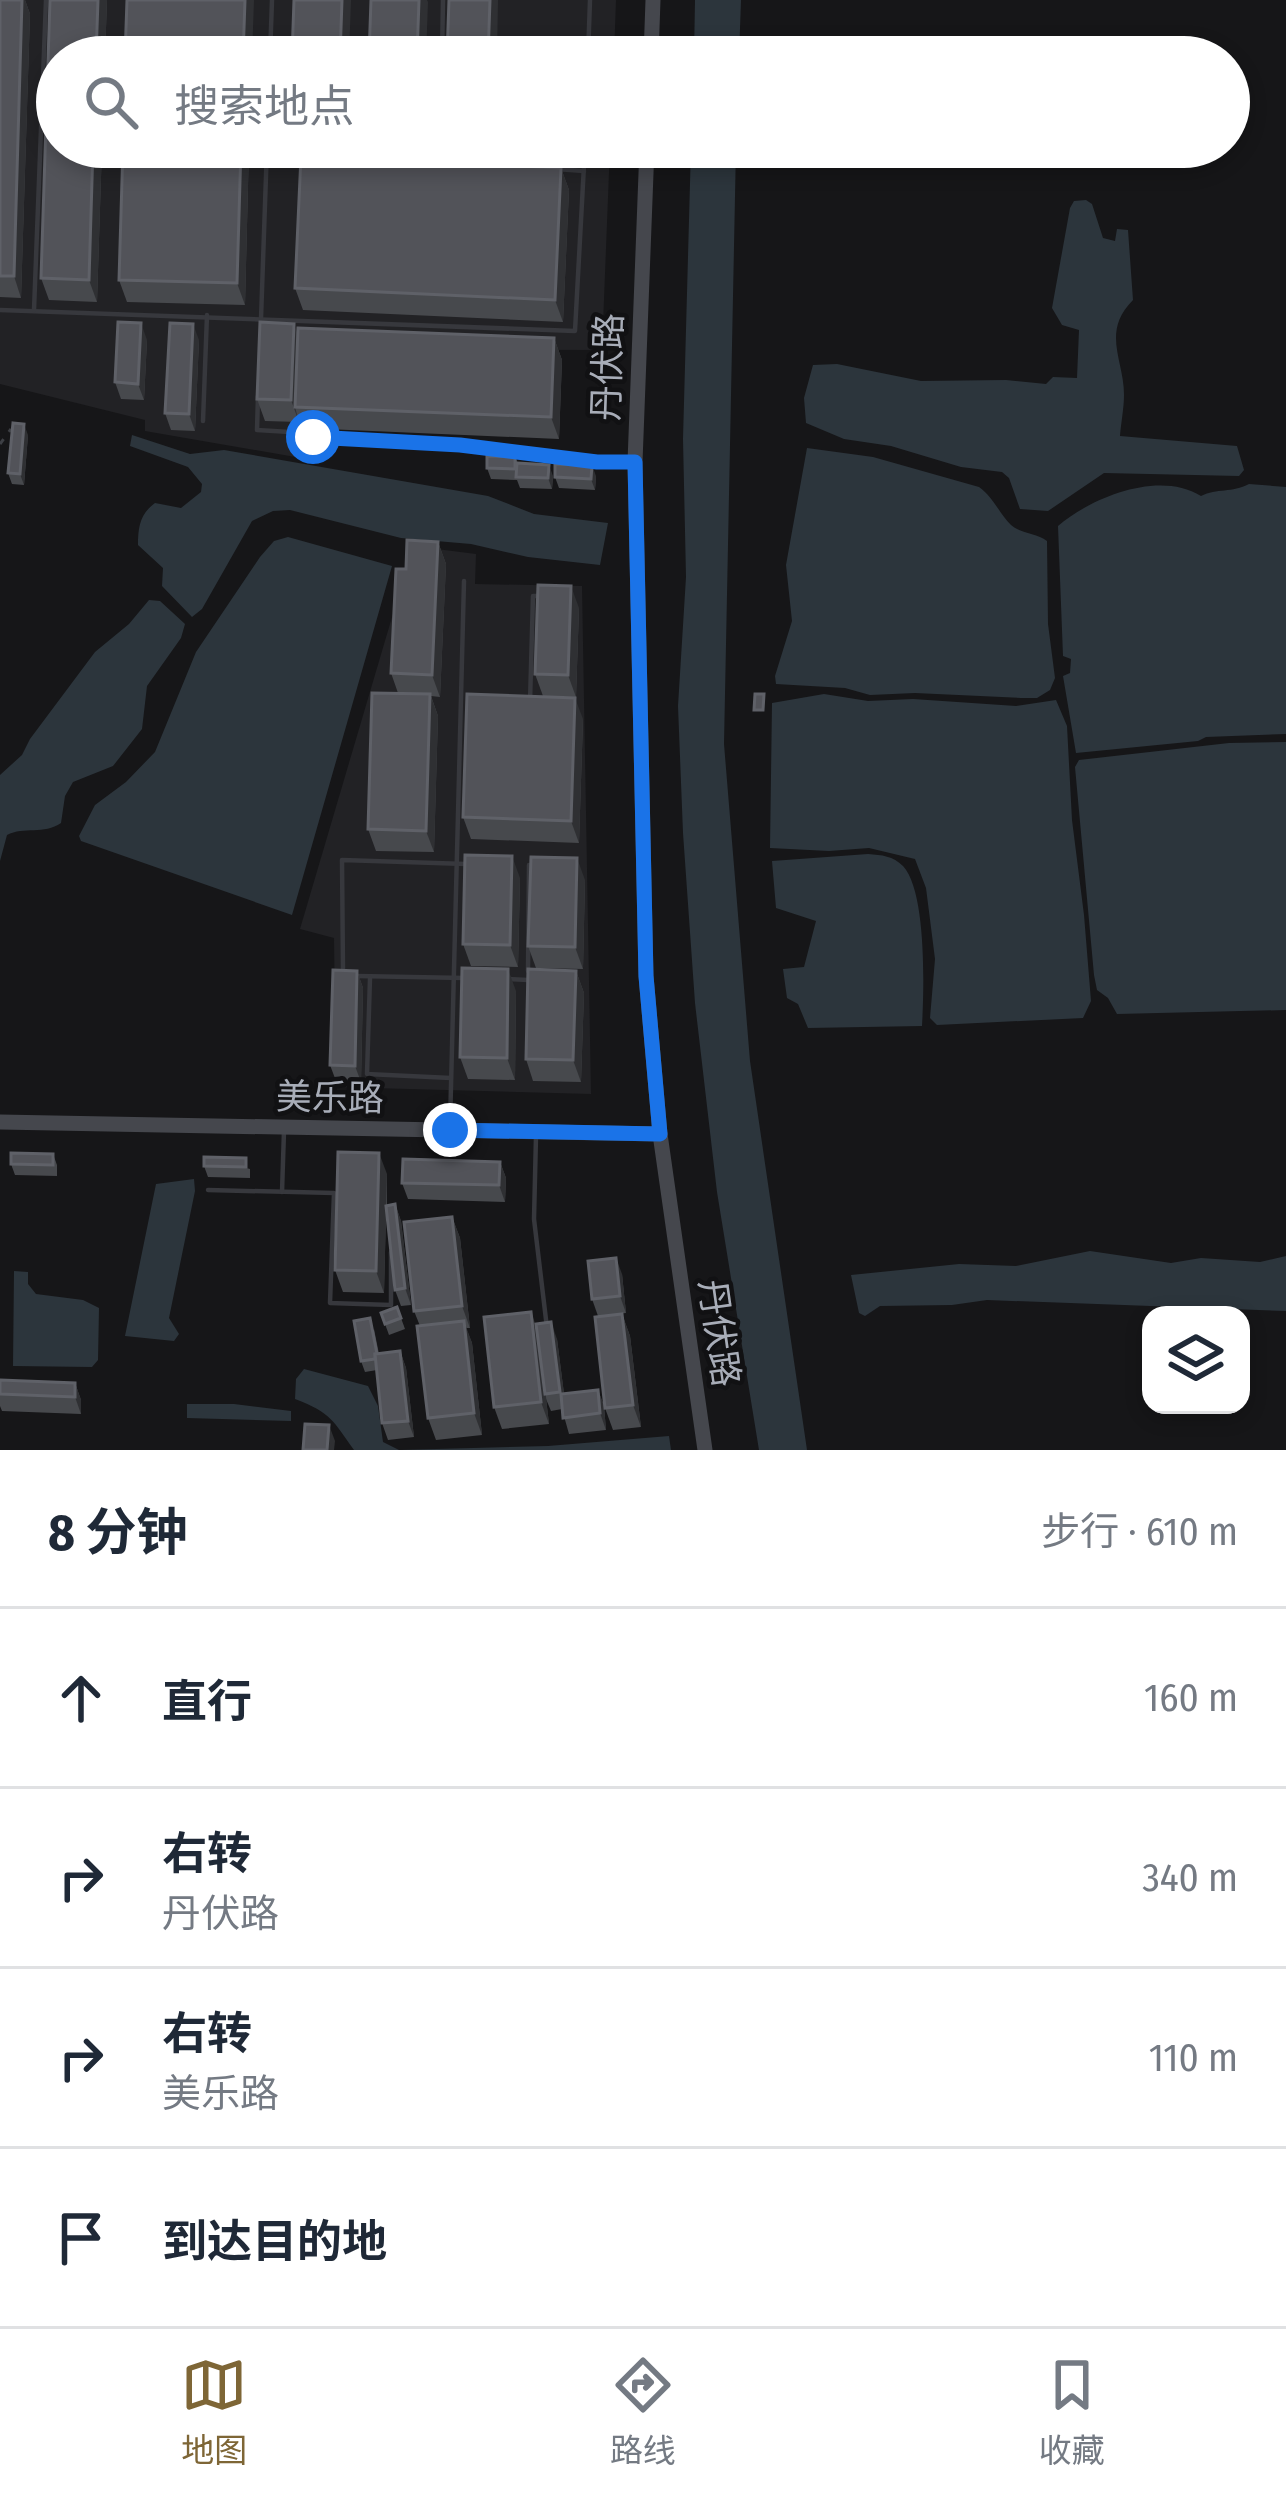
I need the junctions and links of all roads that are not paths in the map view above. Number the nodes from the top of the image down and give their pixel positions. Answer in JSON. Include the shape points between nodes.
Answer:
{"nodes":[{"id":1,"x":46,"y":0,"type":"edge"},
{"id":2,"x":272,"y":0,"type":"edge"},
{"id":3,"x":443,"y":0,"type":"edge"},
{"id":4,"x":590,"y":0,"type":"edge"},
{"id":5,"x":653,"y":0,"type":"edge"},
{"id":6,"x":45,"y":36,"type":"edge"},
{"id":7,"x":271,"y":36,"type":"edge"},
{"id":8,"x":442,"y":36,"type":"edge"},
{"id":9,"x":589,"y":36,"type":"edge"},
{"id":10,"x":652,"y":36,"type":"edge"},
{"id":11,"x":39,"y":168,"type":"edge"},
{"id":12,"x":266,"y":168,"type":"edge"},
{"id":13,"x":542,"y":168,"type":"edge"},
{"id":14,"x":584,"y":168,"type":"edge"},
{"id":15,"x":646,"y":168,"type":"edge"},
{"id":16,"x":584,"y":171,"type":"junction"},
{"id":17,"x":0,"y":310,"type":"edge"},
{"id":18,"x":34,"y":310,"type":"junction"},
{"id":19,"x":207,"y":315,"type":"junction"},
{"id":20,"x":261,"y":317,"type":"junction"},
{"id":21,"x":260,"y":340,"type":"edge"},
{"id":22,"x":259,"y":385,"type":"edge"},
{"id":23,"x":203,"y":421,"type":"dead end"},
{"id":24,"x":290,"y":433,"type":"dead end"},
{"id":25,"x":313,"y":437,"type":"dead end"},
{"id":26,"x":635,"y":462,"type":"junction"},
{"id":27,"x":464,"y":581,"type":"dead end"},
{"id":28,"x":553,"y":596,"type":"edge"},
{"id":29,"x":530,"y":707,"type":"edge"},
{"id":30,"x":454,"y":864,"type":"junction"},
{"id":31,"x":473,"y":864,"type":"edge"},
{"id":32,"x":510,"y":865,"type":"edge"},
{"id":33,"x":370,"y":976,"type":"junction"},
{"id":34,"x":452,"y":978,"type":"junction"},
{"id":35,"x":471,"y":978,"type":"edge"},
{"id":36,"x":490,"y":979,"type":"edge"},
{"id":37,"x":451,"y":1078,"type":"junction"},
{"id":38,"x":0,"y":1122,"type":"edge"},
{"id":39,"x":284,"y":1127,"type":"junction"},
{"id":40,"x":450,"y":1130,"type":"junction"},
{"id":41,"x":536,"y":1132,"type":"junction"},
{"id":42,"x":660,"y":1134,"type":"junction"},
{"id":43,"x":0,"y":1140,"type":"edge"},
{"id":44,"x":208,"y":1190,"type":"dead end"},
{"id":45,"x":282,"y":1192,"type":"junction"},
{"id":46,"x":391,"y":1252,"type":"edge"},
{"id":47,"x":548,"y":1328,"type":"edge"},
{"id":48,"x":705,"y":1450,"type":"edge"}],
"edges":[{"from":1,"to":6,"type":"lane"},
{"from":2,"to":7,"type":"lane"},
{"from":3,"to":8,"type":"lane"},
{"from":4,"to":9,"type":"lane"},
{"from":5,"to":10,"type":"main road"},
{"from":11,"to":18,"type":"lane"},
{"from":12,"to":20,"type":"lane"},
{"from":13,"to":16,"type":"lane"},
{"from":14,"to":16,"type":"lane"},
{"from":15,"to":26,"type":"main road","name":"丹伏路"},
{"from":16,"to":20,"type":"lane","via":[[574,331]]},
{"from":17,"to":18,"type":"lane"},
{"from":18,"to":19,"type":"lane"},
{"from":19,"to":20,"type":"lane"},
{"from":19,"to":23,"type":"lane"},
{"from":20,"to":21,"type":"lane"},
{"from":22,"to":24,"type":"lane","via":[[257,430]]},
{"from":25,"to":26,"type":"lane"},
{"from":26,"to":42,"type":"main road","name":"丹伏路","via":[[646,976]]},
{"from":27,"to":30,"type":"lane"},
{"from":28,"to":29,"type":"lane","via":[[533,596]]},
{"from":30,"to":31,"type":"lane"},
{"from":30,"to":33,"type":"lane","via":[[342,860],[343,975]]},
{"from":30,"to":34,"type":"lane"},
{"from":32,"to":36,"type":"lane","via":[[529,865],[528,980]]},
{"from":33,"to":34,"type":"lane"},
{"from":33,"to":37,"type":"lane","via":[[367,1074]]},
{"from":34,"to":35,"type":"lane"},
{"from":34,"to":37,"type":"lane"},
{"from":37,"to":40,"type":"lane"},
{"from":38,"to":39,"type":"main road","name":"美乐路"},
{"from":38,"to":43,"type":"lane"},
{"from":39,"to":40,"type":"main road","name":"美乐路"},
{"from":39,"to":45,"type":"lane"},
{"from":40,"to":41,"type":"main road","name":"美乐路"},
{"from":41,"to":42,"type":"main road","name":"美乐路"},
{"from":41,"to":47,"type":"lane","via":[[534,1220]]},
{"from":42,"to":48,"type":"main road","name":"丹伏路"},
{"from":44,"to":45,"type":"lane"},
{"from":45,"to":46,"type":"lane","via":[[334,1193],[331,1303],[391,1305]]}]}
